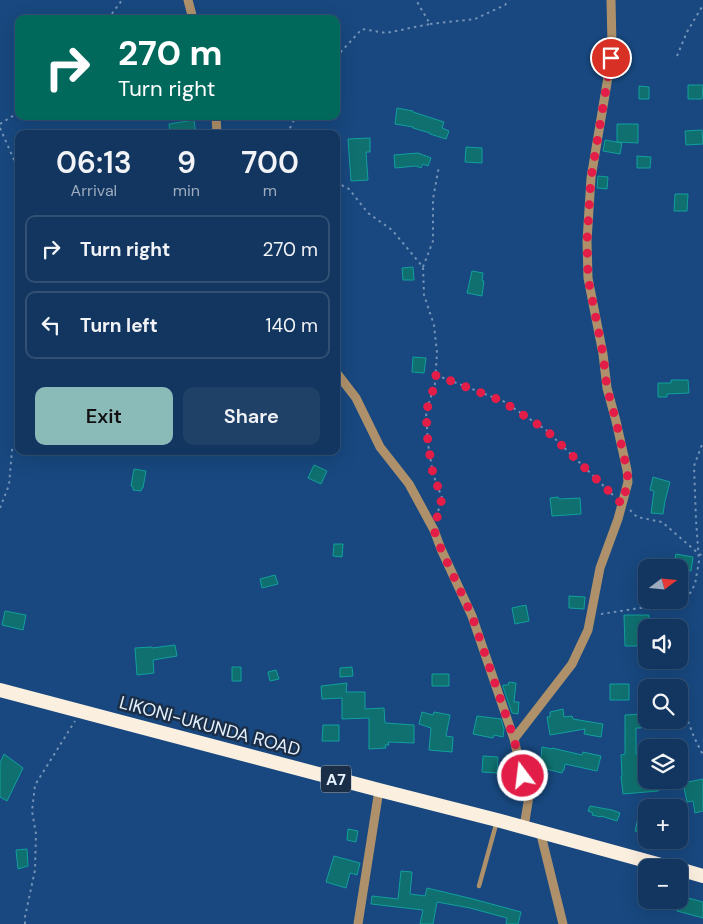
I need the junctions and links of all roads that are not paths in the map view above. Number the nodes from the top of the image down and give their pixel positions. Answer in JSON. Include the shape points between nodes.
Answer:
{"nodes":[{"id":1,"x":188,"y":0,"type":"edge"},
{"id":2,"x":611,"y":0,"type":"edge"},
{"id":3,"x":192,"y":15,"type":"edge"},
{"id":4,"x":340,"y":377,"type":"edge"},
{"id":5,"x":0,"y":690,"type":"edge"},
{"id":6,"x":514,"y":739,"type":"junction"},
{"id":7,"x":379,"y":790,"type":"junction"},
{"id":8,"x":497,"y":820,"type":"junction"},
{"id":9,"x":524,"y":827,"type":"junction"},
{"id":10,"x":540,"y":831,"type":"junction"},
{"id":11,"x":640,"y":859,"type":"edge"},
{"id":12,"x":688,"y":872,"type":"edge"},
{"id":13,"x":703,"y":876,"type":"edge"},
{"id":14,"x":479,"y":886,"type":"dead end"},
{"id":15,"x":358,"y":924,"type":"edge"},
{"id":16,"x":563,"y":924,"type":"edge"}],
"edges":[{"from":1,"to":3,"type":"street"},
{"from":2,"to":6,"type":"street","via":[[612,45],[591,178],[588,278],[607,388],[628,482],[600,568],[588,630],[572,664]]},
{"from":4,"to":6,"type":"street","via":[[356,398],[380,447],[409,484],[434,530],[472,616]]},
{"from":5,"to":7,"type":"highway","name":"LIKONI-UKUNDA ROAD","number":"A7"},
{"from":6,"to":9,"type":"street","via":[[529,796]]},
{"from":7,"to":8,"type":"highway","name":"LIKONI-UKUNDA ROAD","number":"A7"},
{"from":7,"to":15,"type":"street"},
{"from":8,"to":9,"type":"highway","name":"LIKONI-UKUNDA ROAD","number":"A7"},
{"from":8,"to":14,"type":"lane"},
{"from":9,"to":10,"type":"highway","name":"LIKONI-UKUNDA ROAD","number":"A7"},
{"from":10,"to":11,"type":"highway","name":"LIKONI-UKUNDA ROAD","number":"A7"},
{"from":10,"to":16,"type":"street"},
{"from":12,"to":13,"type":"highway"}]}
